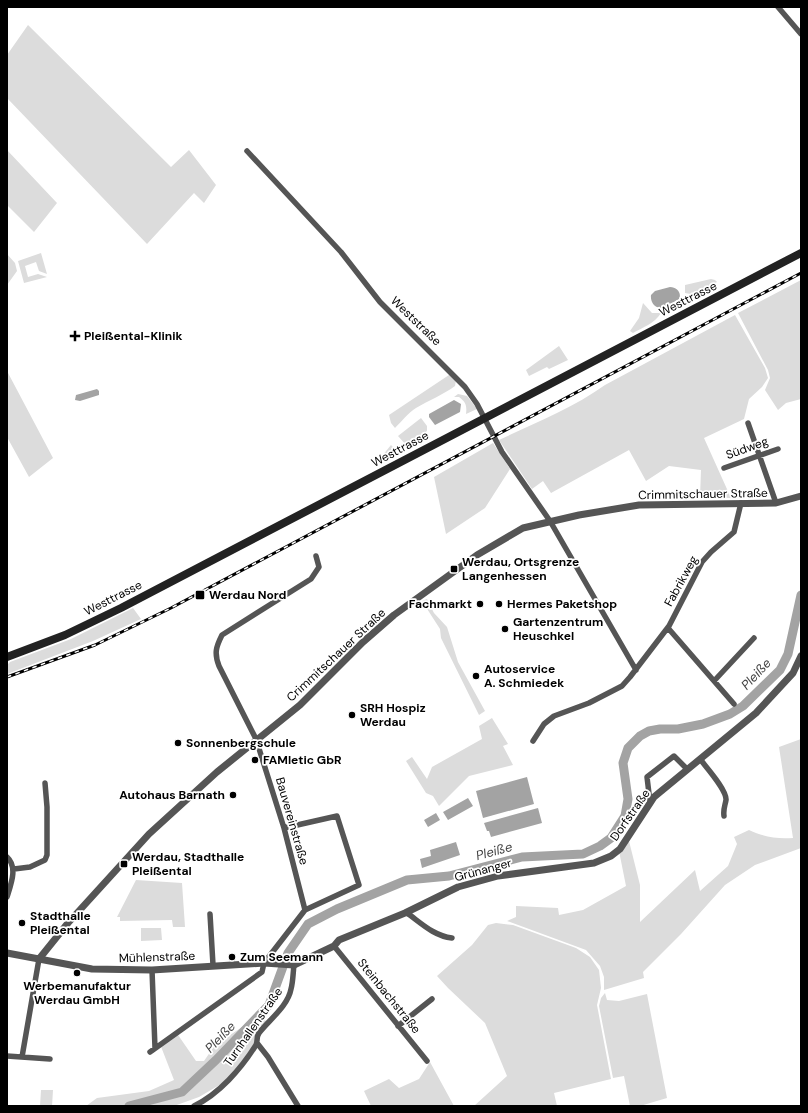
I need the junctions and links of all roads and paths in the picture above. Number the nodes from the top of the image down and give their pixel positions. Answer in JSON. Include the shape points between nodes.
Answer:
{"nodes":[{"id":1,"x":778,"y":7,"type":"edge"},
{"id":2,"x":801,"y":34,"type":"edge"},
{"id":3,"x":247,"y":151,"type":"dead end"},
{"id":4,"x":801,"y":253,"type":"edge"},
{"id":5,"x":748,"y":423,"type":"dead end"},
{"id":6,"x":778,"y":449,"type":"dead end"},
{"id":7,"x":761,"y":456,"type":"junction"},
{"id":8,"x":724,"y":468,"type":"dead end"},
{"id":9,"x":801,"y":496,"type":"edge"},
{"id":10,"x":741,"y":503,"type":"junction"},
{"id":11,"x":776,"y":503,"type":"junction"},
{"id":12,"x":550,"y":521,"type":"junction"},
{"id":13,"x":316,"y":556,"type":"dead end"},
{"id":14,"x":668,"y":628,"type":"junction"},
{"id":15,"x":754,"y":638,"type":"dead end"},
{"id":16,"x":801,"y":656,"type":"edge"},
{"id":17,"x":7,"y":657,"type":"edge"},
{"id":18,"x":636,"y":670,"type":"junction"},
{"id":19,"x":714,"y":681,"type":"junction"},
{"id":20,"x":734,"y":704,"type":"dead end"},
{"id":21,"x":256,"y":739,"type":"junction"},
{"id":22,"x":534,"y":741,"type":"dead end"},
{"id":23,"x":700,"y":759,"type":"junction"},
{"id":24,"x":688,"y":769,"type":"junction"},
{"id":25,"x":45,"y":784,"type":"dead end"},
{"id":26,"x":650,"y":802,"type":"junction"},
{"id":27,"x":724,"y":816,"type":"dead end"},
{"id":28,"x":284,"y":828,"type":"junction"},
{"id":29,"x":7,"y":857,"type":"edge"},
{"id":30,"x":594,"y":863,"type":"joint"},
{"id":31,"x":14,"y":869,"type":"junction"},
{"id":32,"x":7,"y":897,"type":"edge"},
{"id":33,"x":305,"y":910,"type":"junction"},
{"id":34,"x":406,"y":913,"type":"junction"},
{"id":35,"x":210,"y":914,"type":"dead end"},
{"id":36,"x":452,"y":938,"type":"dead end"},
{"id":37,"x":334,"y":946,"type":"junction"},
{"id":38,"x":7,"y":953,"type":"edge"},
{"id":39,"x":39,"y":959,"type":"junction"},
{"id":40,"x":264,"y":963,"type":"junction"},
{"id":41,"x":213,"y":965,"type":"junction"},
{"id":42,"x":291,"y":965,"type":"junction"},
{"id":43,"x":152,"y":970,"type":"junction"},
{"id":44,"x":432,"y":999,"type":"dead end"},
{"id":45,"x":398,"y":1026,"type":"junction"},
{"id":46,"x":257,"y":1043,"type":"junction"},
{"id":47,"x":155,"y":1048,"type":"junction"},
{"id":48,"x":150,"y":1052,"type":"dead end"},
{"id":49,"x":7,"y":1056,"type":"edge"},
{"id":50,"x":22,"y":1056,"type":"junction"},
{"id":51,"x":50,"y":1059,"type":"dead end"},
{"id":52,"x":427,"y":1061,"type":"dead end"},
{"id":53,"x":194,"y":1106,"type":"edge"},
{"id":54,"x":298,"y":1106,"type":"edge"}],
"edges":[{"from":1,"to":2,"type":"street"},
{"from":3,"to":12,"type":"street","name":"Weststraße","via":[[341,252],[386,308],[465,387],[477,404],[502,452]]},
{"from":4,"to":17,"type":"main road","name":"Westtrasse","via":[[122,608],[64,635]]},
{"from":5,"to":7,"type":"street"},
{"from":6,"to":7,"type":"street","name":"Südweg"},
{"from":7,"to":8,"type":"street","name":"Südweg"},
{"from":7,"to":11,"type":"street"},
{"from":9,"to":11,"type":"street","name":"Crimmitschauer Straße"},
{"from":10,"to":11,"type":"street","name":"Crimmitschauer Straße"},
{"from":10,"to":12,"type":"street","name":"Crimmitschauer Straße","via":[[639,505]]},
{"from":10,"to":14,"type":"street","name":"Fabrikweg","via":[[734,532],[702,562]]},
{"from":12,"to":18,"type":"street"},
{"from":12,"to":21,"type":"street","name":"Crimmitschauer Straße","via":[[523,528],[435,584],[383,624],[300,705]]},
{"from":13,"to":21,"type":"street","name":"Bauvereinstraße","via":[[319,567],[312,579],[222,635],[215,647],[218,666]]},
{"from":14,"to":18,"type":"street","name":"Fabrikweg"},
{"from":14,"to":19,"type":"street"},
{"from":15,"to":19,"type":"street"},
{"from":16,"to":23,"type":"street","name":"Dorfstraße","via":[[793,673],[756,713]]},
{"from":18,"to":22,"type":"street","name":"Fabrikweg","via":[[622,686],[589,703],[554,716],[544,724]]},
{"from":19,"to":20,"type":"street"},
{"from":21,"to":28,"type":"street","name":"Bauvereinstraße"},
{"from":21,"to":39,"type":"street","name":"Crimmitschauer Straße","via":[[149,834],[68,922]]},
{"from":23,"to":24,"type":"street","name":"Dorfstraße"},
{"from":23,"to":27,"type":"street","via":[[724,791]]},
{"from":24,"to":26,"type":"street","name":"Dorfstraße"},
{"from":24,"to":26,"type":"street","via":[[674,756],[649,774],[647,780]]},
{"from":25,"to":31,"type":"street","via":[[46,860],[30,867]]},
{"from":26,"to":30,"type":"street","name":"Dorfstraße","via":[[620,849]]},
{"from":28,"to":33,"type":"street","name":"Bauvereinstraße"},
{"from":28,"to":33,"type":"street","via":[[337,816],[359,885]]},
{"from":29,"to":31,"type":"street"},
{"from":30,"to":34,"type":"street","name":"Grünanger","via":[[498,876],[458,887]]},
{"from":31,"to":32,"type":"street"},
{"from":33,"to":40,"type":"street"},
{"from":34,"to":36,"type":"street","via":[[442,937]]},
{"from":34,"to":37,"type":"street","name":"Grünanger","via":[[339,940]]},
{"from":35,"to":41,"type":"street"},
{"from":37,"to":42,"type":"street","name":"Grünanger"},
{"from":37,"to":45,"type":"street","name":"Steinbachstraße"},
{"from":38,"to":39,"type":"street"},
{"from":39,"to":43,"type":"street","name":"Mühlenstraße","via":[[92,969]]},
{"from":39,"to":50,"type":"street"},
{"from":40,"to":41,"type":"street","name":"Mühlenstraße"},
{"from":40,"to":42,"type":"street","name":"Mühlenstraße"},
{"from":40,"to":47,"type":"street","via":[[262,972]]},
{"from":41,"to":43,"type":"street","name":"Mühlenstraße"},
{"from":42,"to":46,"type":"street","name":"Turnhallenstraße","via":[[291,991],[281,1008],[257,1035]]},
{"from":43,"to":47,"type":"street"},
{"from":44,"to":45,"type":"street"},
{"from":45,"to":52,"type":"street","name":"Steinbachstraße"},
{"from":46,"to":53,"type":"street","name":"Turnhallenstraße","via":[[228,1080],[203,1102]]},
{"from":46,"to":54,"type":"street","via":[[268,1056]]},
{"from":47,"to":48,"type":"street"},
{"from":49,"to":50,"type":"street"},
{"from":50,"to":51,"type":"street"}]}
